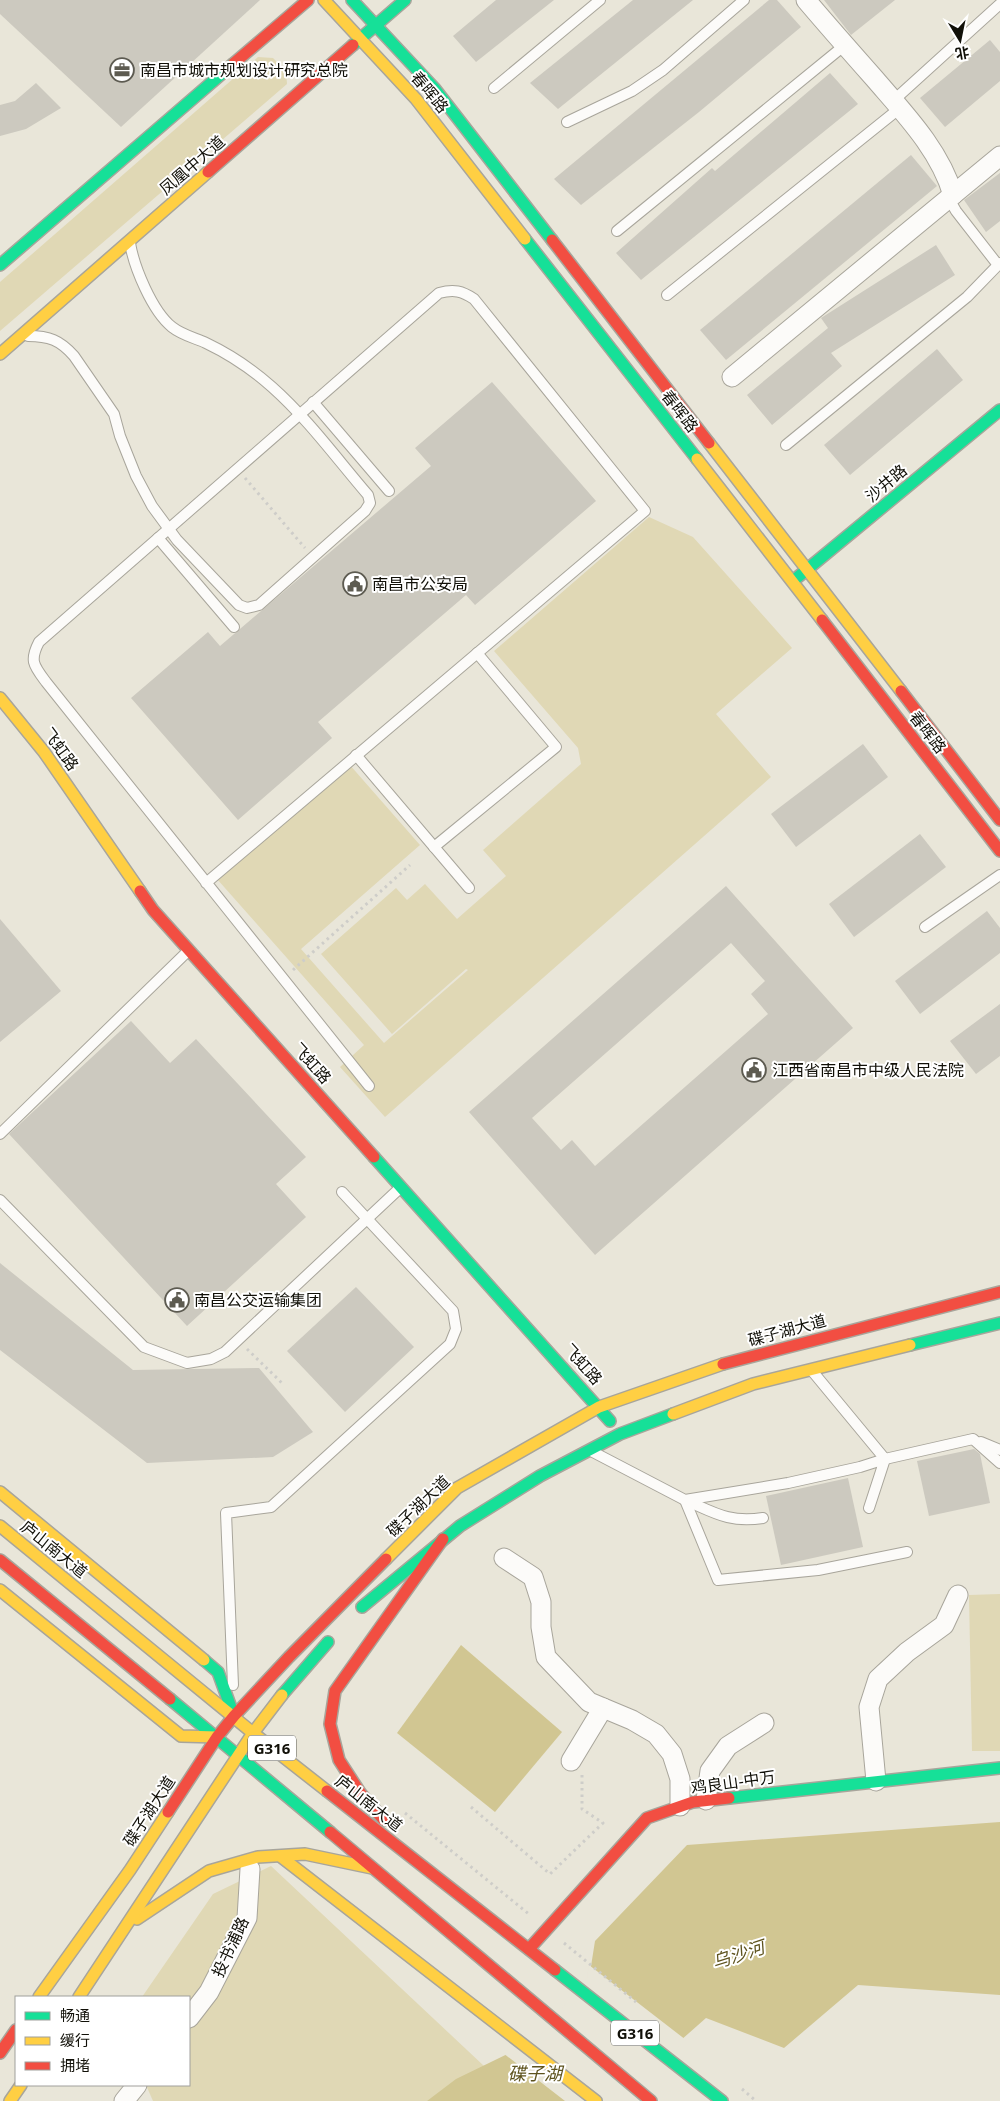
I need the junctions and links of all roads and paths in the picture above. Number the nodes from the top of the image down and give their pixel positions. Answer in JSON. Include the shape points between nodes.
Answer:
{"nodes":[{"id":1,"x":308,"y":0,"type":"edge"},
{"id":2,"x":324,"y":0,"type":"edge"},
{"id":3,"x":352,"y":0,"type":"edge"},
{"id":4,"x":405,"y":0,"type":"edge"},
{"id":5,"x":600,"y":0,"type":"edge"},
{"id":6,"x":744,"y":0,"type":"edge"},
{"id":7,"x":806,"y":0,"type":"edge"},
{"id":8,"x":1000,"y":4,"type":"edge"},
{"id":9,"x":376,"y":25,"type":"junction"},
{"id":10,"x":360,"y":39,"type":"junction"},
{"id":11,"x":845,"y":45,"type":"junction"},
{"id":12,"x":494,"y":88,"type":"dead end"},
{"id":13,"x":897,"y":105,"type":"junction"},
{"id":14,"x":567,"y":122,"type":"dead end"},
{"id":15,"x":1000,"y":156,"type":"edge"},
{"id":16,"x":953,"y":195,"type":"junction"},
{"id":17,"x":617,"y":231,"type":"dead end"},
{"id":18,"x":130,"y":240,"type":"junction"},
{"id":19,"x":999,"y":264,"type":"edge"},
{"id":20,"x":0,"y":265,"type":"edge"},
{"id":21,"x":668,"y":295,"type":"dead end"},
{"id":22,"x":20,"y":336,"type":"junction"},
{"id":23,"x":0,"y":354,"type":"edge"},
{"id":24,"x":732,"y":377,"type":"dead end"},
{"id":25,"x":313,"y":402,"type":"junction"},
{"id":26,"x":1000,"y":410,"type":"edge"},
{"id":27,"x":302,"y":418,"type":"junction"},
{"id":28,"x":786,"y":445,"type":"dead end"},
{"id":29,"x":237,"y":468,"type":"junction"},
{"id":30,"x":389,"y":492,"type":"dead end"},
{"id":31,"x":168,"y":528,"type":"junction"},
{"id":32,"x":158,"y":538,"type":"junction"},
{"id":33,"x":313,"y":557,"type":"junction"},
{"id":34,"x":807,"y":570,"type":"junction"},
{"id":35,"x":793,"y":582,"type":"junction"},
{"id":36,"x":234,"y":626,"type":"dead end"},
{"id":37,"x":477,"y":652,"type":"junction"},
{"id":38,"x":0,"y":698,"type":"edge"},
{"id":39,"x":356,"y":755,"type":"junction"},
{"id":40,"x":1000,"y":820,"type":"edge"},
{"id":41,"x":434,"y":847,"type":"junction"},
{"id":42,"x":1000,"y":851,"type":"edge"},
{"id":43,"x":410,"y":865,"type":"dead end"},
{"id":44,"x":1000,"y":875,"type":"edge"},
{"id":45,"x":206,"y":882,"type":"junction"},
{"id":46,"x":469,"y":888,"type":"dead end"},
{"id":47,"x":925,"y":927,"type":"dead end"},
{"id":48,"x":189,"y":950,"type":"junction"},
{"id":49,"x":283,"y":979,"type":"junction"},
{"id":50,"x":369,"y":1086,"type":"dead end"},
{"id":51,"x":0,"y":1134,"type":"edge"},
{"id":52,"x":402,"y":1186,"type":"junction"},
{"id":53,"x":342,"y":1192,"type":"dead end"},
{"id":54,"x":0,"y":1200,"type":"edge"},
{"id":55,"x":366,"y":1218,"type":"junction"},
{"id":56,"x":1000,"y":1292,"type":"edge"},
{"id":57,"x":1000,"y":1323,"type":"edge"},
{"id":58,"x":238,"y":1340,"type":"junction"},
{"id":59,"x":811,"y":1370,"type":"junction"},
{"id":60,"x":284,"y":1385,"type":"dead end"},
{"id":61,"x":599,"y":1407,"type":"junction"},
{"id":62,"x":620,"y":1434,"type":"junction"},
{"id":63,"x":973,"y":1439,"type":"junction"},
{"id":64,"x":590,"y":1450,"type":"junction"},
{"id":65,"x":1000,"y":1452,"type":"edge"},
{"id":66,"x":1000,"y":1457,"type":"edge"},
{"id":67,"x":885,"y":1458,"type":"junction"},
{"id":68,"x":1000,"y":1463,"type":"edge"},
{"id":69,"x":0,"y":1492,"type":"edge"},
{"id":70,"x":685,"y":1500,"type":"junction"},
{"id":71,"x":869,"y":1508,"type":"dead end"},
{"id":72,"x":763,"y":1518,"type":"dead end"},
{"id":73,"x":0,"y":1526,"type":"edge"},
{"id":74,"x":443,"y":1539,"type":"junction"},
{"id":75,"x":907,"y":1552,"type":"dead end"},
{"id":76,"x":504,"y":1558,"type":"dead end"},
{"id":77,"x":0,"y":1560,"type":"edge"},
{"id":78,"x":0,"y":1590,"type":"edge"},
{"id":79,"x":958,"y":1595,"type":"dead end"},
{"id":80,"x":357,"y":1612,"type":"dead end"},
{"id":81,"x":338,"y":1632,"type":"dead end"},
{"id":82,"x":603,"y":1708,"type":"junction"},
{"id":83,"x":234,"y":1716,"type":"junction"},
{"id":84,"x":764,"y":1723,"type":"dead end"},
{"id":85,"x":253,"y":1733,"type":"junction"},
{"id":86,"x":218,"y":1737,"type":"junction"},
{"id":87,"x":239,"y":1756,"type":"junction"},
{"id":88,"x":576,"y":1766,"type":"joint"},
{"id":89,"x":1000,"y":1768,"type":"edge"},
{"id":90,"x":876,"y":1782,"type":"junction"},
{"id":91,"x":706,"y":1800,"type":"junction"},
{"id":92,"x":680,"y":1806,"type":"junction"},
{"id":93,"x":471,"y":1807,"type":"dead end"},
{"id":94,"x":400,"y":1810,"type":"dead end"},
{"id":95,"x":280,"y":1856,"type":"junction"},
{"id":96,"x":372,"y":1868,"type":"junction"},
{"id":97,"x":250,"y":1869,"type":"dead end"},
{"id":98,"x":436,"y":1876,"type":"junction"},
{"id":99,"x":126,"y":1927,"type":"junction"},
{"id":100,"x":547,"y":1929,"type":"junction"},
{"id":101,"x":529,"y":1949,"type":"junction"},
{"id":102,"x":40,"y":1996,"type":"edge"},
{"id":103,"x":80,"y":1996,"type":"edge"},
{"id":104,"x":190,"y":2017,"type":"edge"},
{"id":105,"x":15,"y":2032,"type":"edge"},
{"id":106,"x":0,"y":2054,"type":"edge"},
{"id":107,"x":20,"y":2086,"type":"edge"},
{"id":108,"x":136,"y":2086,"type":"edge"},
{"id":109,"x":10,"y":2101,"type":"edge"},
{"id":110,"x":124,"y":2101,"type":"edge"},
{"id":111,"x":596,"y":2101,"type":"edge"},
{"id":112,"x":650,"y":2101,"type":"edge"},
{"id":113,"x":722,"y":2101,"type":"edge"}],
"edges":[{"from":1,"to":20,"type":"main road"},
{"from":2,"to":10,"type":"main road","name":"春晖路"},
{"from":3,"to":9,"type":"main road","name":"春晖路"},
{"from":4,"to":9,"type":"main road","name":"凤凰中大道"},
{"from":5,"to":12,"type":"lane"},
{"from":6,"to":14,"type":"lane","via":[[663,70],[632,91]]},
{"from":7,"to":11,"type":"street"},
{"from":8,"to":13,"type":"lane"},
{"from":9,"to":10,"type":"main road","name":"凤凰中大道"},
{"from":9,"to":34,"type":"main road","name":"春晖路","via":[[435,88]]},
{"from":10,"to":18,"type":"main road","name":"凤凰中大道"},
{"from":10,"to":35,"type":"main road","name":"春晖路","via":[[416,99]]},
{"from":11,"to":13,"type":"street"},
{"from":11,"to":17,"type":"lane"},
{"from":13,"to":16,"type":"street","via":[[940,163]]},
{"from":13,"to":21,"type":"lane"},
{"from":15,"to":16,"type":"street"},
{"from":16,"to":19,"type":"lane","via":[[952,204],[956,211]]},
{"from":16,"to":24,"type":"street"},
{"from":18,"to":22,"type":"main road","name":"凤凰中大道"},
{"from":18,"to":27,"type":"lane","via":[[132,257],[147,291],[171,326],[254,372]]},
{"from":19,"to":28,"type":"lane","via":[[967,297]]},
{"from":22,"to":23,"type":"main road","name":"凤凰中大道"},
{"from":22,"to":31,"type":"lane","via":[[47,336],[74,356],[114,414],[136,476]]},
{"from":25,"to":27,"type":"lane"},
{"from":25,"to":30,"type":"lane"},
{"from":25,"to":37,"type":"lane","via":[[439,293],[462,292],[474,299],[645,511]]},
{"from":26,"to":34,"type":"main road","name":"沙井路"},
{"from":27,"to":29,"type":"lane"},
{"from":27,"to":33,"type":"lane","via":[[368,495],[370,503]]},
{"from":29,"to":31,"type":"lane"},
{"from":29,"to":33,"type":"path"},
{"from":31,"to":32,"type":"lane"},
{"from":31,"to":33,"type":"lane","via":[[239,605],[247,608],[259,605]]},
{"from":32,"to":36,"type":"lane"},
{"from":32,"to":45,"type":"lane","via":[[39,642],[33,654],[34,665]]},
{"from":34,"to":35,"type":"main road","name":"沙井路"},
{"from":34,"to":40,"type":"main road","name":"春晖路"},
{"from":35,"to":42,"type":"main road","name":"春晖路"},
{"from":37,"to":39,"type":"lane"},
{"from":37,"to":41,"type":"lane","via":[[556,747]]},
{"from":38,"to":48,"type":"main road","name":"飞虹路","via":[[44,752],[153,910]]},
{"from":39,"to":41,"type":"lane"},
{"from":39,"to":45,"type":"lane"},
{"from":41,"to":46,"type":"lane"},
{"from":43,"to":49,"type":"path"},
{"from":44,"to":47,"type":"lane"},
{"from":45,"to":49,"type":"lane"},
{"from":48,"to":51,"type":"lane"},
{"from":48,"to":52,"type":"main road","name":"飞虹路"},
{"from":49,"to":50,"type":"lane"},
{"from":52,"to":55,"type":"lane"},
{"from":52,"to":61,"type":"main road","name":"飞虹路"},
{"from":53,"to":55,"type":"lane"},
{"from":54,"to":58,"type":"lane","via":[[144,1347],[187,1363],[211,1359]]},
{"from":55,"to":58,"type":"lane"},
{"from":55,"to":83,"type":"lane","via":[[453,1311],[456,1329],[450,1344],[271,1508],[226,1513]]},
{"from":56,"to":61,"type":"main road","name":"碟子湖大道","via":[[719,1365]]},
{"from":57,"to":59,"type":"main road"},
{"from":58,"to":60,"type":"path"},
{"from":59,"to":62,"type":"main road","via":[[753,1384]]},
{"from":59,"to":67,"type":"lane"},
{"from":61,"to":62,"type":"main road","name":"飞虹路"},
{"from":61,"to":83,"type":"main road","name":"碟子湖大道","via":[[457,1488]]},
{"from":62,"to":64,"type":"main road"},
{"from":63,"to":65,"type":"lane"},
{"from":63,"to":66,"type":"lane"},
{"from":63,"to":67,"type":"lane"},
{"from":63,"to":68,"type":"lane"},
{"from":64,"to":70,"type":"lane"},
{"from":64,"to":74,"type":"main road","via":[[540,1476]]},
{"from":67,"to":70,"type":"lane","via":[[788,1483]]},
{"from":67,"to":71,"type":"lane"},
{"from":69,"to":83,"type":"main road","via":[[218,1672]]},
{"from":70,"to":72,"type":"lane","via":[[725,1518]]},
{"from":70,"to":75,"type":"lane","via":[[718,1580],[818,1570]]},
{"from":73,"to":83,"type":"main road","name":"庐山南大道","number":"G316"},
{"from":74,"to":80,"type":"main road","via":[[369,1598]]},
{"from":74,"to":98,"type":"main road","via":[[352,1664],[336,1691],[330,1724],[339,1760],[360,1794]]},
{"from":76,"to":82,"type":"street","via":[[533,1577],[542,1602],[541,1627],[546,1657],[590,1702]]},
{"from":77,"to":86,"type":"main road","number":"G316"},
{"from":78,"to":86,"type":"main road","via":[[181,1736]]},
{"from":79,"to":90,"type":"street","via":[[944,1626],[907,1652],[878,1679],[869,1707]]},
{"from":81,"to":85,"type":"main road","via":[[293,1680]]},
{"from":82,"to":88,"type":"street"},
{"from":82,"to":92,"type":"street","via":[[656,1734],[672,1754],[680,1779]]},
{"from":83,"to":85,"type":"main road","name":"庐山南大道","number":"G316"},
{"from":83,"to":86,"type":"main road","name":"碟子湖大道"},
{"from":84,"to":91,"type":"street","via":[[728,1746],[710,1771]]},
{"from":85,"to":87,"type":"main road"},
{"from":85,"to":98,"type":"main road","name":"庐山南大道","number":"G316"},
{"from":86,"to":87,"type":"main road","number":"G316"},
{"from":86,"to":102,"type":"main road","name":"碟子湖大道","via":[[130,1870]]},
{"from":87,"to":96,"type":"main road","number":"G316"},
{"from":87,"to":99,"type":"main road"},
{"from":88,"to":93,"type":"path","via":[[582,1809],[603,1823],[550,1874]]},
{"from":89,"to":90,"type":"main road","name":"鸡良山-中万"},
{"from":90,"to":91,"type":"main road","name":"鸡良山-中万"},
{"from":91,"to":92,"type":"main road","name":"鸡良山-中万"},
{"from":92,"to":100,"type":"main road","name":"鸡良山-中万","via":[[647,1818]]},
{"from":94,"to":100,"type":"path"},
{"from":95,"to":96,"type":"main road","via":[[305,1854]]},
{"from":95,"to":99,"type":"main road","via":[[258,1857],[209,1871]]},
{"from":95,"to":111,"type":"main road"},
{"from":96,"to":112,"type":"main road","number":"G316"},
{"from":97,"to":104,"type":"street","name":"投书浦路","via":[[247,1918],[209,1992]]},
{"from":98,"to":101,"type":"main road","name":"庐山南大道","number":"G316"},
{"from":99,"to":103,"type":"main road"},
{"from":100,"to":101,"type":"main road","name":"鸡良山-中万"},
{"from":101,"to":113,"type":"main road","name":"庐山南大道","number":"G316"},
{"from":105,"to":106,"type":"main road"},
{"from":107,"to":109,"type":"main road"},
{"from":108,"to":110,"type":"street"}]}
